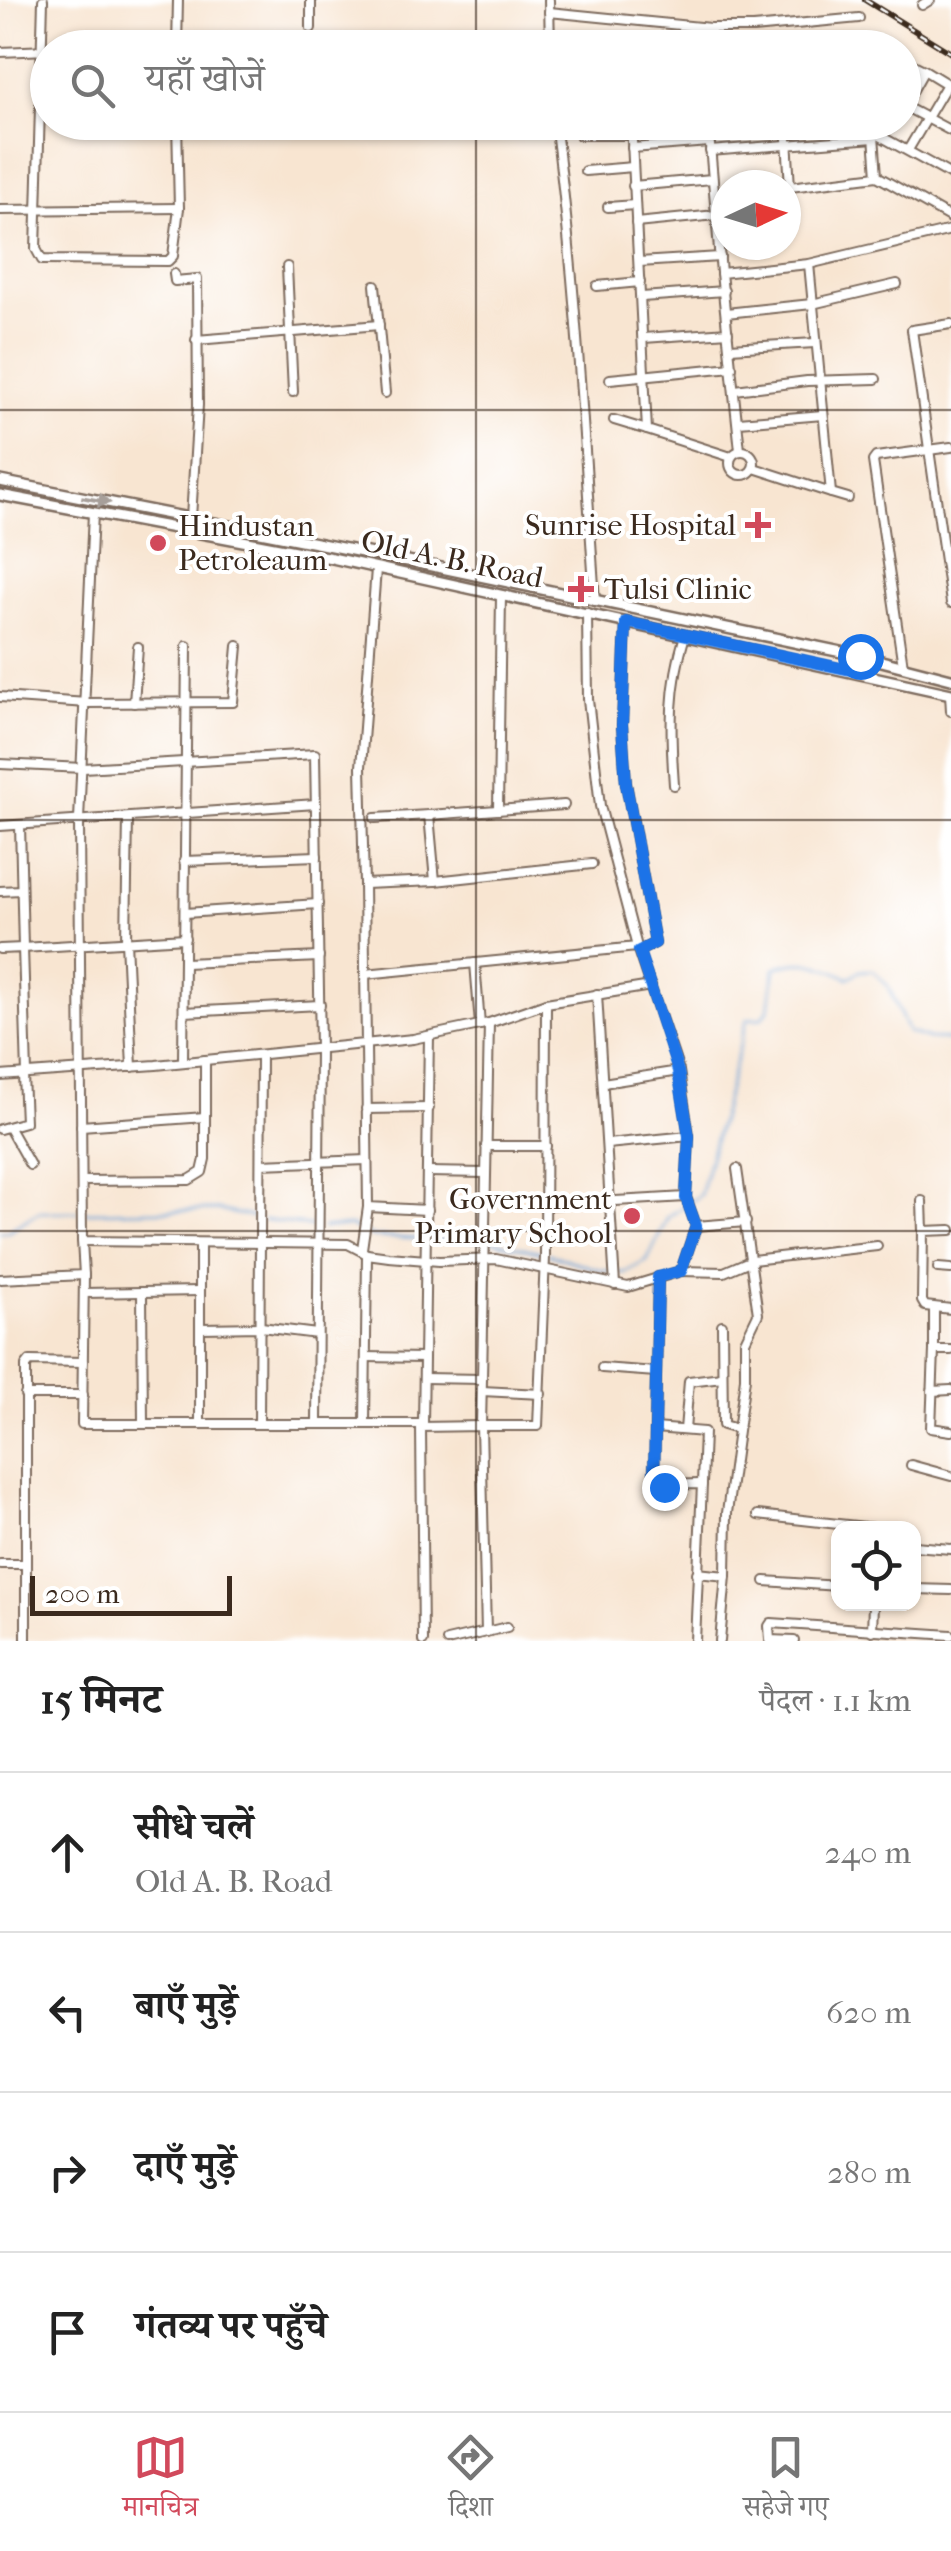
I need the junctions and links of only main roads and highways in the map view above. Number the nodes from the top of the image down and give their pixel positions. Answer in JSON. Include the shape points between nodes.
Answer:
{"nodes":[{"id":1,"x":0,"y":481,"type":"edge"},
{"id":2,"x":0,"y":495,"type":"edge"},
{"id":3,"x":860,"y":656,"type":"junction"},
{"id":4,"x":855,"y":671,"type":"junction"},
{"id":5,"x":951,"y":679,"type":"edge"},
{"id":6,"x":950,"y":694,"type":"edge"}],
"edges":[{"from":1,"to":3,"type":"main road","name":"Old A. B. Road","one_way":true},
{"from":2,"to":4,"type":"main road","name":"Old A. B. Road"},
{"from":3,"to":4,"type":"main road"},
{"from":3,"to":5,"type":"main road","name":"Old A. B. Road"},
{"from":4,"to":6,"type":"main road","name":"Old A. B. Road"}]}
